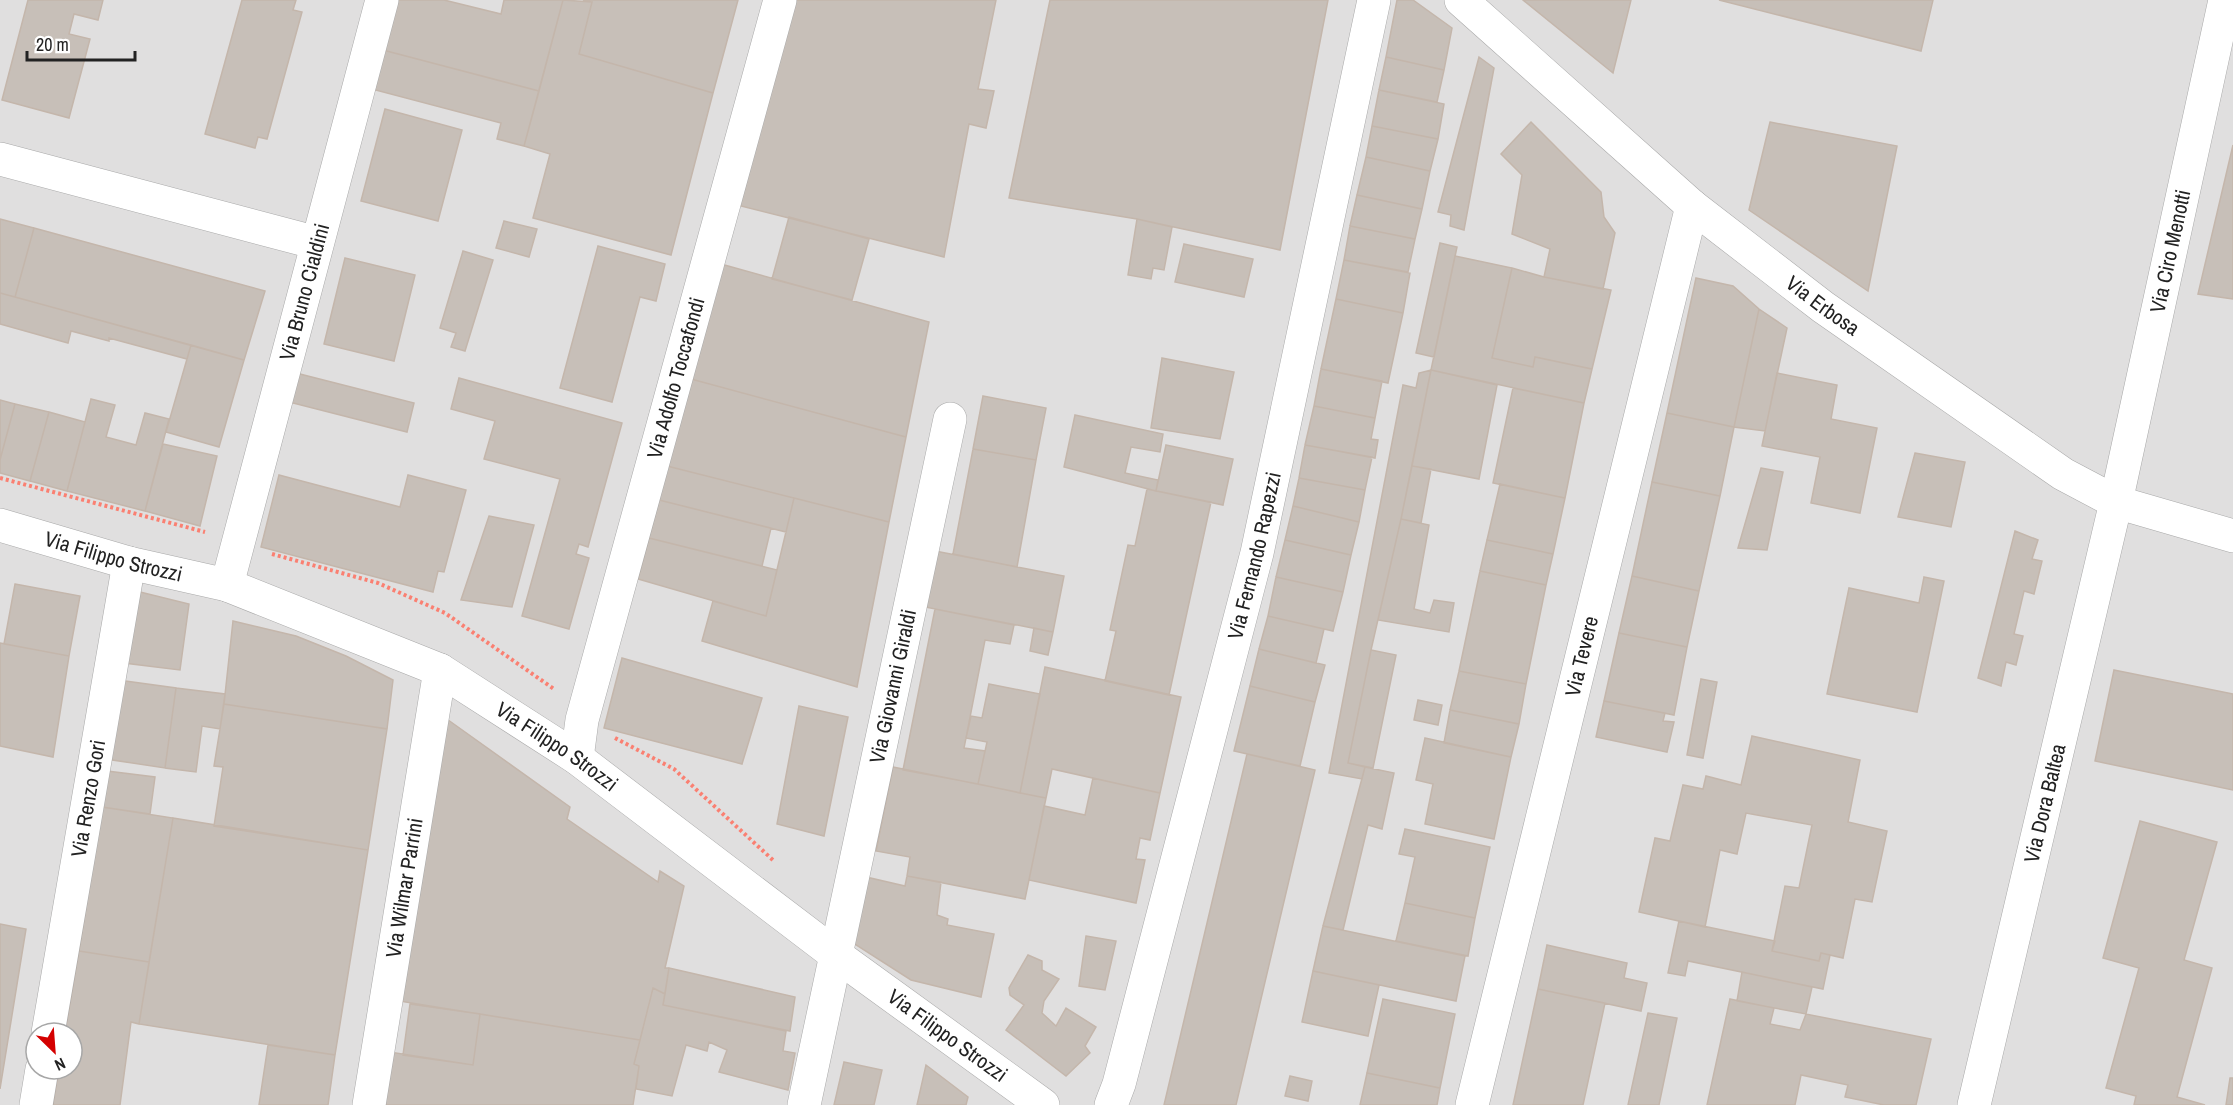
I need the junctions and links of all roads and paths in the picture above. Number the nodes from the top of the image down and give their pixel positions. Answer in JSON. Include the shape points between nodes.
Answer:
{"nodes":[{"id":1,"x":382,"y":0,"type":"edge"},
{"id":2,"x":780,"y":0,"type":"edge"},
{"id":3,"x":1374,"y":0,"type":"edge"},
{"id":4,"x":1461,"y":0,"type":"edge"},
{"id":5,"x":2225,"y":0,"type":"edge"},
{"id":6,"x":0,"y":159,"type":"edge"},
{"id":7,"x":1692,"y":206,"type":"junction"},
{"id":8,"x":316,"y":243,"type":"junction"},
{"id":9,"x":950,"y":419,"type":"dead end"},
{"id":10,"x":2116,"y":502,"type":"junction"},
{"id":11,"x":0,"y":525,"type":"edge"},
{"id":12,"x":2233,"y":536,"type":"edge"},
{"id":13,"x":129,"y":563,"type":"junction"},
{"id":14,"x":227,"y":585,"type":"junction"},
{"id":15,"x":440,"y":670,"type":"junction"},
{"id":16,"x":577,"y":758,"type":"junction"},
{"id":17,"x":836,"y":955,"type":"junction"},
{"id":18,"x":50,"y":1021,"type":"edge"},
{"id":19,"x":40,"y":1081,"type":"edge"},
{"id":20,"x":36,"y":1105,"type":"edge"},
{"id":21,"x":369,"y":1105,"type":"edge"},
{"id":22,"x":804,"y":1105,"type":"edge"},
{"id":23,"x":1043,"y":1105,"type":"edge"},
{"id":24,"x":1111,"y":1105,"type":"edge"},
{"id":25,"x":1472,"y":1105,"type":"edge"},
{"id":26,"x":1974,"y":1105,"type":"edge"}],
"edges":[{"from":1,"to":8,"type":"street","name":"Via Bruno Cialdini"},
{"from":2,"to":16,"type":"street","name":"Via Adolfo Toccafondi","via":[[582,720]]},
{"from":3,"to":24,"type":"street","name":"Via Fernando Rapezzi","via":[[1257,553]]},
{"from":4,"to":7,"type":"street","name":"Via Erbosa"},
{"from":5,"to":10,"type":"street","name":"Via Ciro Menotti"},
{"from":6,"to":8,"type":"street"},
{"from":7,"to":10,"type":"street","name":"Via Erbosa","via":[[1823,307],[2063,474]]},
{"from":7,"to":25,"type":"street","name":"Via Tevere"},
{"from":8,"to":14,"type":"street","name":"Via Bruno Cialdini"},
{"from":9,"to":17,"type":"street","name":"Via Giovanni Giraldi"},
{"from":10,"to":12,"type":"street","name":"Via Erbosa"},
{"from":10,"to":26,"type":"street","name":"Via Dora Baltea"},
{"from":11,"to":13,"type":"street","name":"Via Filippo Strozzi"},
{"from":13,"to":14,"type":"street","name":"Via Filippo Strozzi"},
{"from":13,"to":18,"type":"street","name":"Via Renzo Gori"},
{"from":14,"to":15,"type":"street","name":"Via Filippo Strozzi"},
{"from":15,"to":16,"type":"street","name":"Via Filippo Strozzi"},
{"from":15,"to":21,"type":"street","name":"Via Wilmar Parrini"},
{"from":16,"to":17,"type":"street","name":"Via Filippo Strozzi"},
{"from":17,"to":22,"type":"street","name":"Via Giovanni Giraldi"},
{"from":17,"to":23,"type":"street","name":"Via Filippo Strozzi"},
{"from":19,"to":20,"type":"street"}]}
